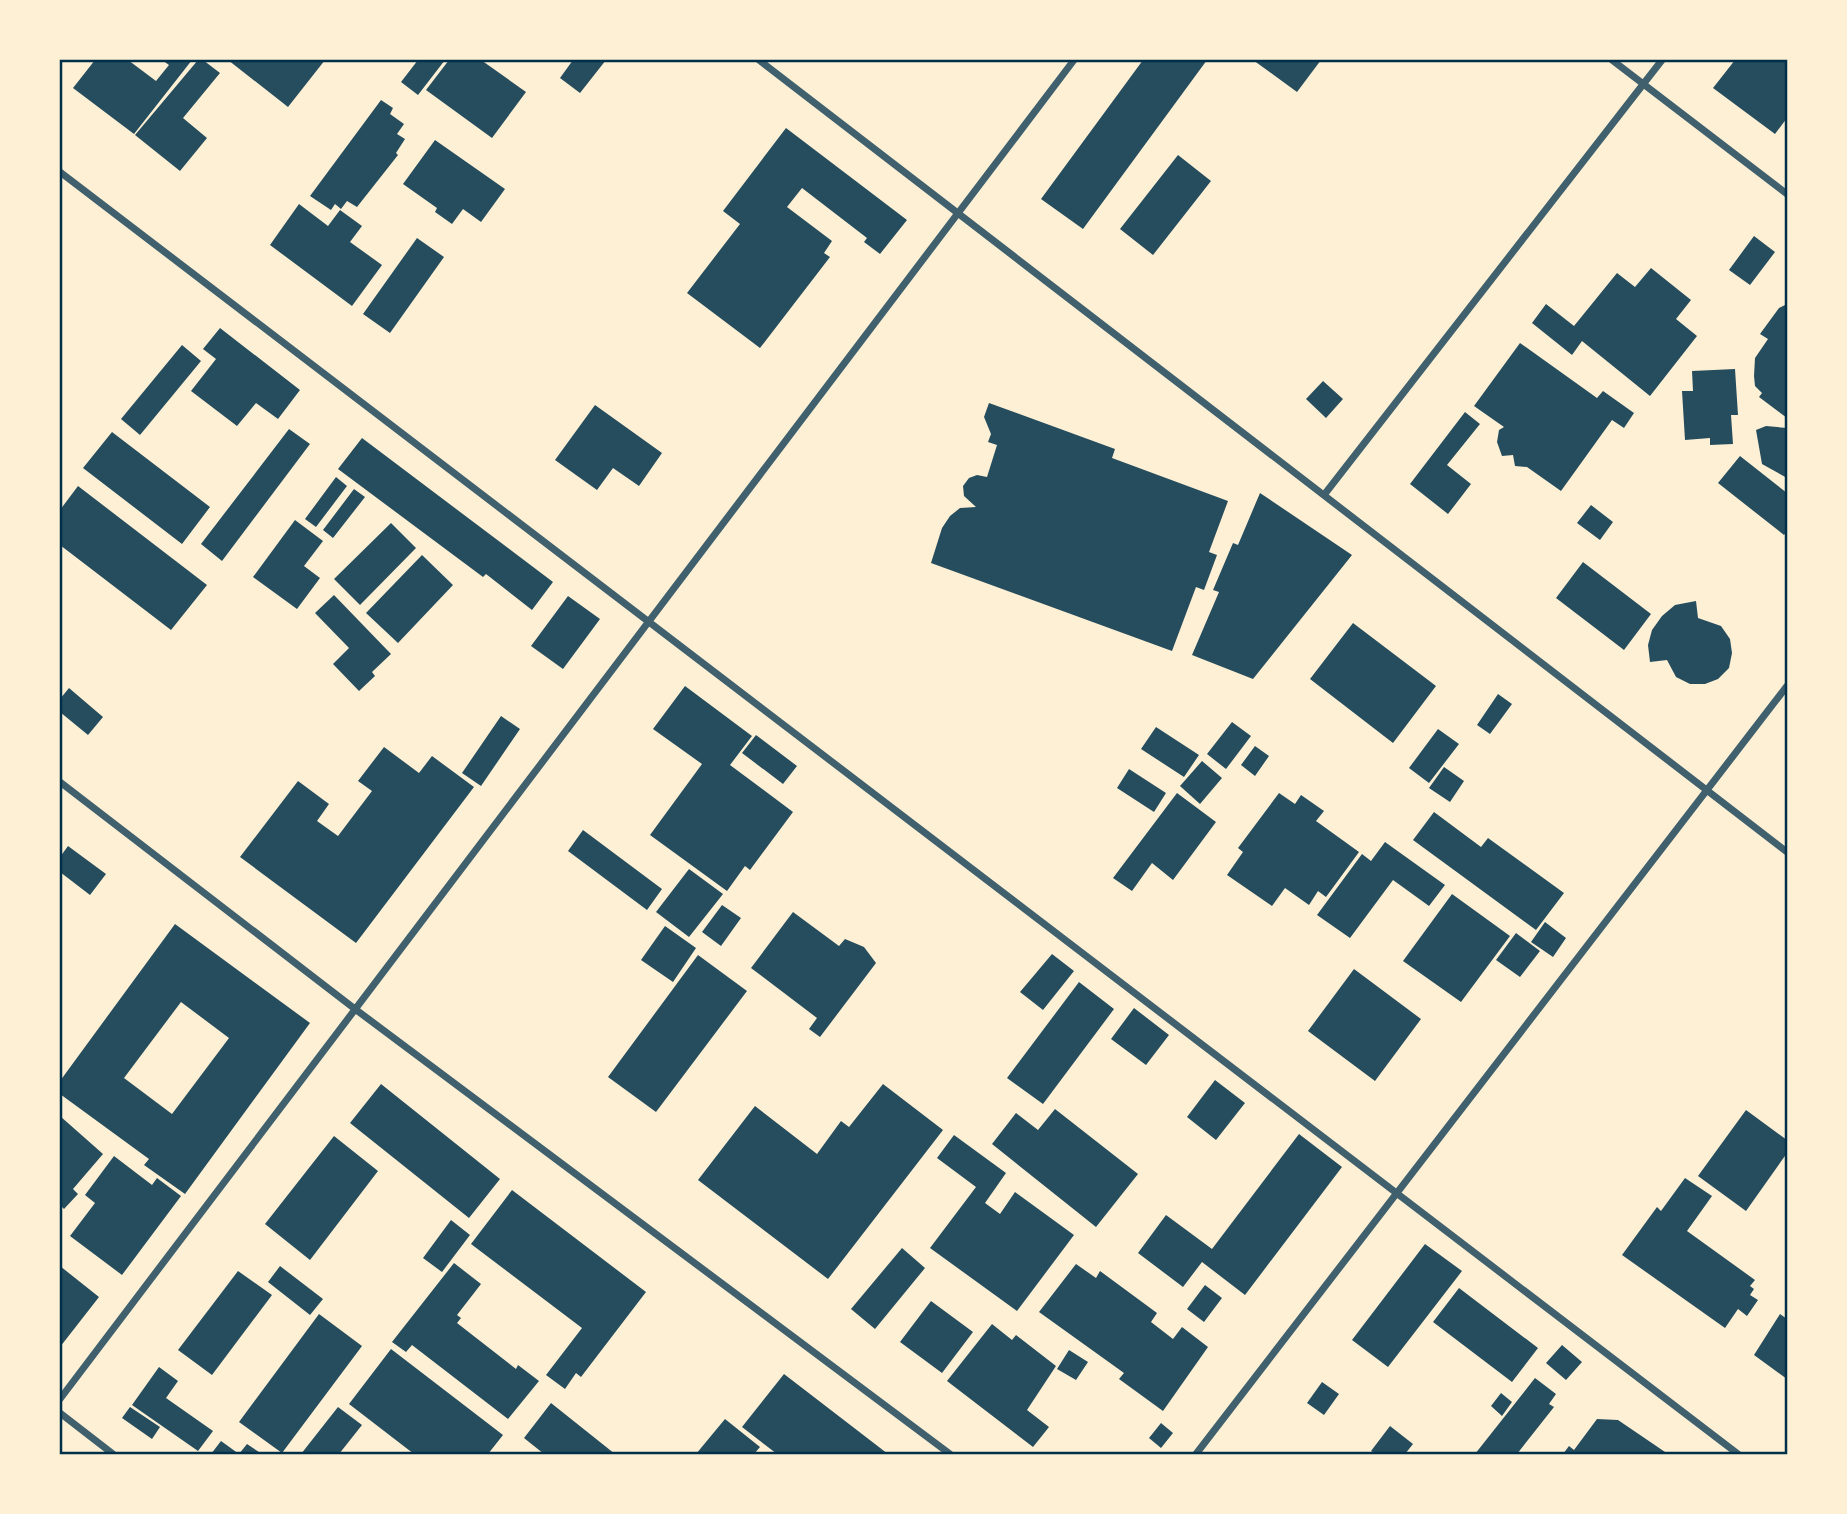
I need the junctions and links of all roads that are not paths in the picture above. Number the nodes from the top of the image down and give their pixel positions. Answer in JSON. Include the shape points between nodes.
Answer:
{"nodes":[{"id":1,"x":759,"y":60,"type":"edge"},
{"id":2,"x":1074,"y":60,"type":"edge"},
{"id":3,"x":1612,"y":60,"type":"edge"},
{"id":4,"x":1662,"y":60,"type":"edge"},
{"id":5,"x":1644,"y":84,"type":"junction"},
{"id":6,"x":60,"y":172,"type":"edge"},
{"id":7,"x":1787,"y":194,"type":"edge"},
{"id":8,"x":958,"y":213,"type":"junction"},
{"id":9,"x":1324,"y":495,"type":"junction"},
{"id":10,"x":648,"y":621,"type":"junction"},
{"id":11,"x":1787,"y":686,"type":"edge"},
{"id":12,"x":60,"y":782,"type":"edge"},
{"id":13,"x":1707,"y":790,"type":"junction"},
{"id":14,"x":1787,"y":852,"type":"edge"},
{"id":15,"x":355,"y":1009,"type":"junction"},
{"id":16,"x":1396,"y":1194,"type":"junction"},
{"id":17,"x":60,"y":1399,"type":"edge"},
{"id":18,"x":60,"y":1413,"type":"edge"},
{"id":19,"x":113,"y":1454,"type":"edge"},
{"id":20,"x":950,"y":1454,"type":"edge"},
{"id":21,"x":1196,"y":1454,"type":"edge"},
{"id":22,"x":1738,"y":1454,"type":"edge"}],
"edges":[{"from":1,"to":8,"type":"street"},
{"from":2,"to":8,"type":"street"},
{"from":3,"to":5,"type":"street"},
{"from":4,"to":5,"type":"street"},
{"from":5,"to":7,"type":"street"},
{"from":5,"to":9,"type":"street"},
{"from":6,"to":10,"type":"street"},
{"from":8,"to":9,"type":"street"},
{"from":8,"to":10,"type":"street"},
{"from":9,"to":13,"type":"street"},
{"from":10,"to":15,"type":"street"},
{"from":10,"to":16,"type":"street"},
{"from":11,"to":13,"type":"street"},
{"from":12,"to":15,"type":"street"},
{"from":13,"to":14,"type":"street"},
{"from":13,"to":16,"type":"street"},
{"from":15,"to":17,"type":"street"},
{"from":15,"to":20,"type":"street"},
{"from":16,"to":21,"type":"street"},
{"from":16,"to":22,"type":"street"},
{"from":18,"to":19,"type":"street"}]}
